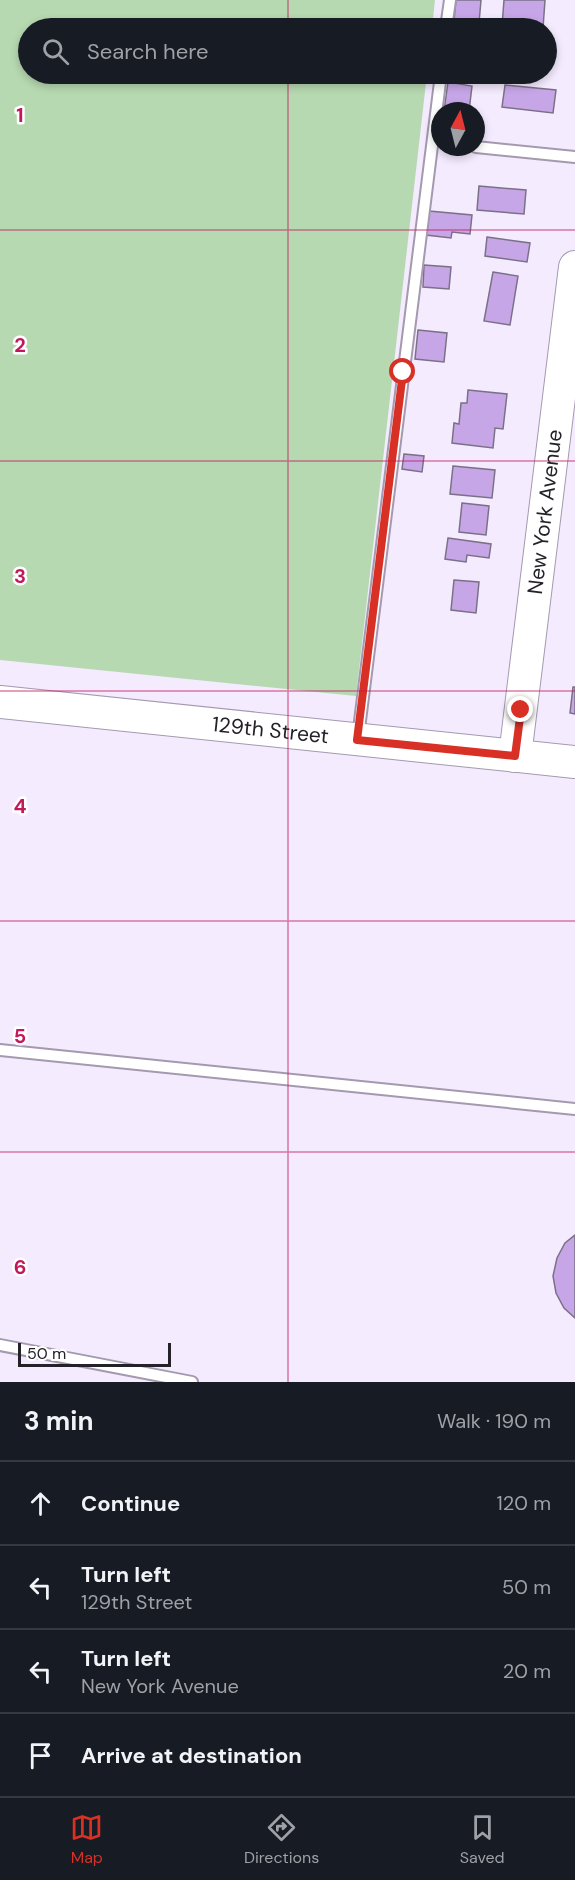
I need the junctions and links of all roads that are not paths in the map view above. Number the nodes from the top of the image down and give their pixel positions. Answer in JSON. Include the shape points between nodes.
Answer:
{"nodes":[{"id":1,"x":450,"y":0,"type":"edge"},
{"id":2,"x":447,"y":18,"type":"edge"},
{"id":3,"x":440,"y":84,"type":"edge"},
{"id":4,"x":439,"y":102,"type":"edge"},
{"id":5,"x":485,"y":148,"type":"edge"},
{"id":6,"x":434,"y":156,"type":"edge"},
{"id":7,"x":575,"y":157,"type":"edge"},
{"id":8,"x":575,"y":267,"type":"edge"},
{"id":9,"x":0,"y":702,"type":"edge"},
{"id":10,"x":357,"y":740,"type":"junction"},
{"id":11,"x":515,"y":756,"type":"junction"},
{"id":12,"x":575,"y":762,"type":"edge"},
{"id":13,"x":0,"y":1050,"type":"edge"},
{"id":14,"x":575,"y":1109,"type":"edge"},
{"id":15,"x":0,"y":1345,"type":"edge"},
{"id":16,"x":192,"y":1382,"type":"edge"}],
"edges":[{"from":1,"to":2,"type":"lane"},
{"from":3,"to":4,"type":"lane"},
{"from":5,"to":7,"type":"lane"},
{"from":6,"to":10,"type":"lane"},
{"from":8,"to":11,"type":"main road","name":"New York Avenue"},
{"from":9,"to":10,"type":"main road","name":"129th Street"},
{"from":10,"to":11,"type":"main road","name":"129th Street"},
{"from":11,"to":12,"type":"main road","name":"129th Street"},
{"from":13,"to":14,"type":"lane"},
{"from":15,"to":16,"type":"lane"}]}
